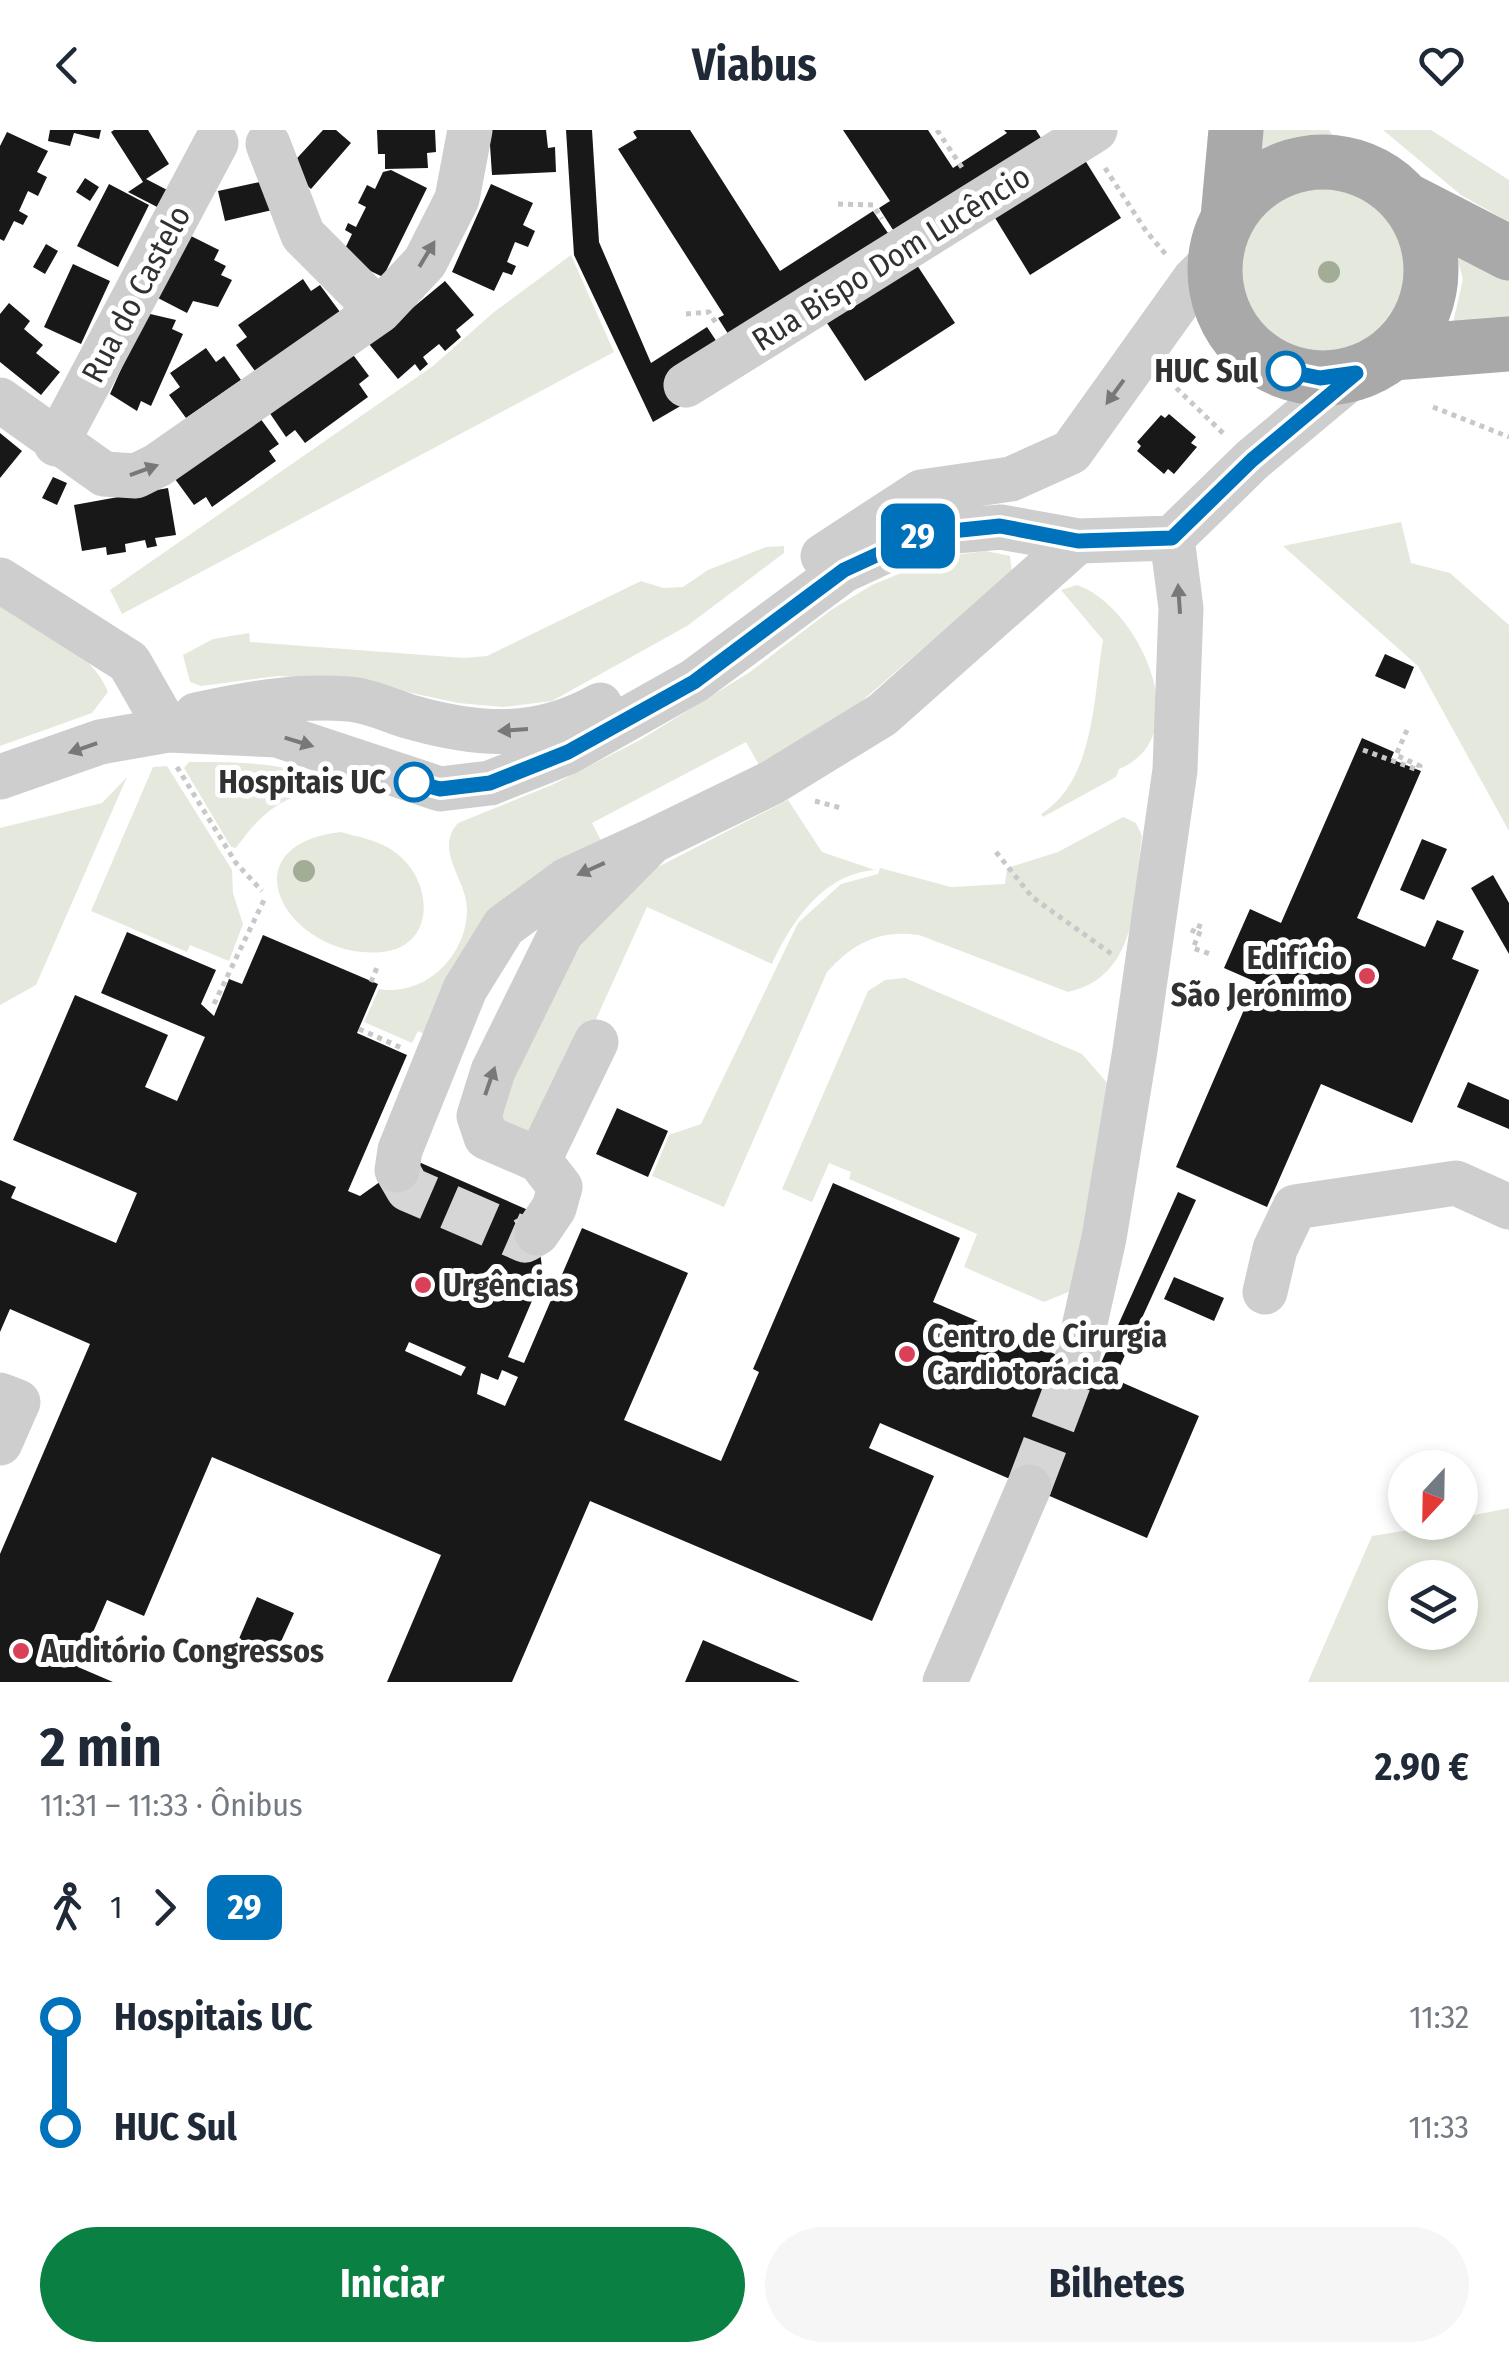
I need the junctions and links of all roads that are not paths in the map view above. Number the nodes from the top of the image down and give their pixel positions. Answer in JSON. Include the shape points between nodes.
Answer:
{"nodes":[{"id":1,"x":470,"y":130,"type":"edge"},
{"id":2,"x":1236,"y":130,"type":"edge"},
{"id":3,"x":1090,"y":133,"type":"edge"},
{"id":4,"x":210,"y":137,"type":"edge"},
{"id":5,"x":275,"y":137,"type":"edge"},
{"id":6,"x":1375,"y":168,"type":"edge"},
{"id":7,"x":1221,"y":238,"type":"junction"},
{"id":8,"x":1509,"y":253,"type":"edge"},
{"id":9,"x":379,"y":311,"type":"junction"},
{"id":10,"x":1509,"y":344,"type":"edge"},
{"id":11,"x":1374,"y":363,"type":"junction"},
{"id":12,"x":686,"y":385,"type":"dead end"},
{"id":13,"x":0,"y":400,"type":"edge"},
{"id":14,"x":56,"y":444,"type":"junction"},
{"id":15,"x":1172,"y":538,"type":"junction"},
{"id":16,"x":1078,"y":541,"type":"junction"},
{"id":17,"x":0,"y":580,"type":"edge"},
{"id":18,"x":168,"y":730,"type":"junction"},
{"id":19,"x":0,"y":777,"type":"edge"},
{"id":20,"x":652,"y":842,"type":"junction"},
{"id":21,"x":596,"y":1042,"type":"dead end"},
{"id":22,"x":539,"y":1160,"type":"junction"},
{"id":23,"x":397,"y":1170,"type":"dead end"},
{"id":24,"x":1509,"y":1207,"type":"edge"},
{"id":25,"x":538,"y":1232,"type":"dead end"},
{"id":26,"x":1265,"y":1292,"type":"dead end"},
{"id":27,"x":1076,"y":1363,"type":"tunnel mouth"},
{"id":28,"x":0,"y":1394,"type":"edge"},
{"id":29,"x":0,"y":1443,"type":"edge"},
{"id":30,"x":1029,"y":1487,"type":"tunnel mouth"},
{"id":31,"x":945,"y":1682,"type":"edge"}],
"edges":[{"from":9,"to":1,"type":"street","one_way":true,"via":[[425,262],[457,199]]},
{"from":2,"to":7,"type":"main road"},
{"from":3,"to":12,"type":"street","name":"Rua Bispo Dom Lucêncio"},
{"from":4,"to":5,"type":"street","via":[[242,151]]},
{"from":4,"to":14,"type":"street","name":"Rua do Castelo"},
{"from":5,"to":9,"type":"street","via":[[303,236]]},
{"from":6,"to":7,"type":"main road","via":[[1308,163],[1276,172],[1248,192]]},
{"from":6,"to":8,"type":"main road"},
{"from":6,"to":11,"type":"main road","via":[[1424,228],[1432,262],[1429,296],[1416,327]]},
{"from":7,"to":11,"type":"main road","via":[[1218,294],[1254,354],[1286,371],[1320,378]]},
{"from":7,"to":18,"type":"street","one_way":true,"via":[[1071,452],[1011,479],[921,492],[682,659],[564,726],[460,730],[353,699],[278,698],[189,716]]},
{"from":14,"to":9,"type":"street","one_way":true,"via":[[104,474],[136,476]]},
{"from":10,"to":11,"type":"main road"},
{"from":11,"to":15,"type":"street","via":[[1252,460]]},
{"from":13,"to":14,"type":"street"},
{"from":15,"to":16,"type":"street"},
{"from":27,"to":15,"type":"street","one_way":true,"via":[[1107,1219],[1175,770],[1181,608]]},
{"from":18,"to":16,"type":"street","one_way":true,"via":[[277,735],[440,789],[490,783],[568,752],[694,682],[844,570],[922,534],[1000,526]]},
{"from":16,"to":20,"type":"street","via":[[882,715],[771,783]]},
{"from":17,"to":18,"type":"street","via":[[129,662]]},
{"from":18,"to":19,"type":"street","one_way":true,"via":[[100,742]]},
{"from":22,"to":20,"type":"street","one_way":true,"via":[[486,1137],[479,1116],[493,1071],[561,933]]},
{"from":20,"to":23,"type":"street","one_way":true,"via":[[567,880],[504,926],[465,989]]},
{"from":21,"to":22,"type":"street"},
{"from":22,"to":25,"type":"street","via":[[560,1188]]},
{"from":24,"to":26,"type":"street","via":[[1456,1182],[1294,1207]]},
{"from":28,"to":29,"type":"street","via":[[18,1402]]},
{"from":30,"to":31,"type":"street"}]}
